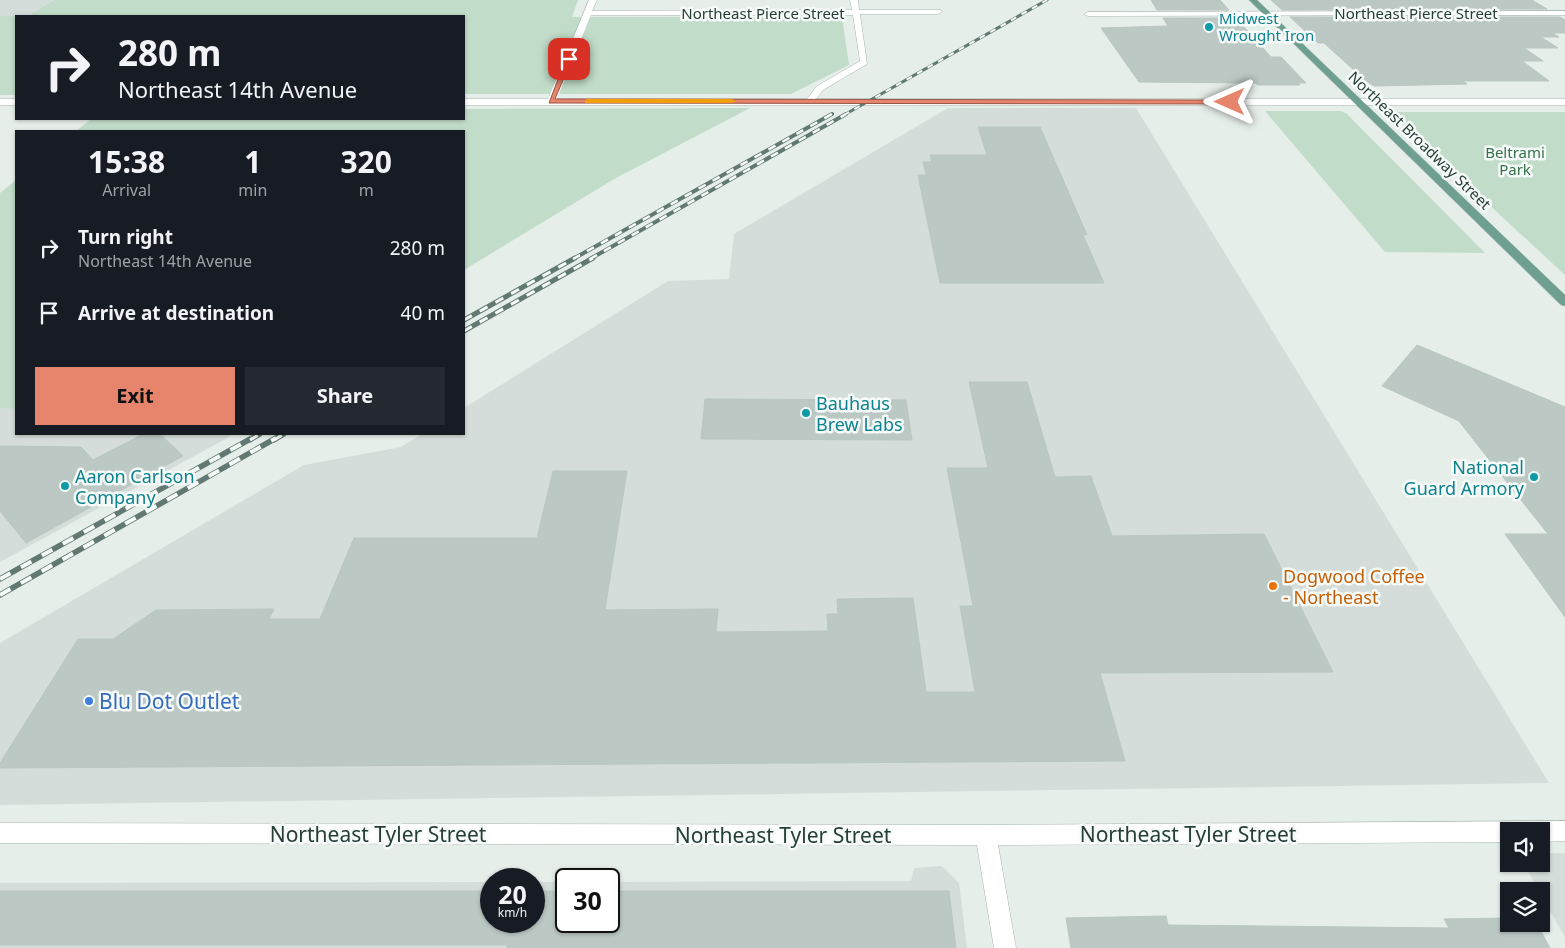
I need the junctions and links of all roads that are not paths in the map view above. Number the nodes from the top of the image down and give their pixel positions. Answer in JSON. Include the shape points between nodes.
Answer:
{"nodes":[{"id":1,"x":593,"y":0,"type":"edge"},
{"id":2,"x":854,"y":0,"type":"edge"},
{"id":3,"x":1253,"y":0,"type":"edge"},
{"id":4,"x":938,"y":12,"type":"dead end"},
{"id":5,"x":587,"y":13,"type":"junction"},
{"id":6,"x":1565,"y":13,"type":"edge"},
{"id":7,"x":857,"y":14,"type":"junction"},
{"id":8,"x":1088,"y":14,"type":"dead end"},
{"id":9,"x":1268,"y":14,"type":"junction"},
{"id":10,"x":810,"y":101,"type":"junction"},
{"id":11,"x":0,"y":102,"type":"edge"},
{"id":12,"x":15,"y":102,"type":"edge"},
{"id":13,"x":465,"y":102,"type":"edge"},
{"id":14,"x":551,"y":102,"type":"junction"},
{"id":15,"x":1359,"y":102,"type":"junction"},
{"id":16,"x":1565,"y":102,"type":"edge"},
{"id":17,"x":1565,"y":302,"type":"edge"},
{"id":18,"x":1565,"y":831,"type":"edge"},
{"id":19,"x":0,"y":833,"type":"edge"},
{"id":20,"x":986,"y":835,"type":"junction"},
{"id":21,"x":1005,"y":948,"type":"edge"}],
"edges":[{"from":1,"to":5,"type":"street"},
{"from":2,"to":7,"type":"street"},
{"from":3,"to":9,"type":"main road","name":"Northeast Broadway Street"},
{"from":4,"to":7,"type":"street","name":"Northeast Pierce Street"},
{"from":5,"to":7,"type":"street","name":"Northeast Pierce Street"},
{"from":5,"to":14,"type":"street"},
{"from":6,"to":9,"type":"street","name":"Northeast Pierce Street"},
{"from":7,"to":10,"type":"street","via":[[863,64],[820,88]]},
{"from":8,"to":9,"type":"street","name":"Northeast Pierce Street"},
{"from":9,"to":15,"type":"main road","name":"Northeast Broadway Street"},
{"from":10,"to":14,"type":"street"},
{"from":10,"to":15,"type":"street"},
{"from":11,"to":12,"type":"street"},
{"from":13,"to":14,"type":"street"},
{"from":15,"to":16,"type":"street"},
{"from":15,"to":17,"type":"main road","name":"Northeast Broadway Street"},
{"from":18,"to":20,"type":"street","name":"Northeast Tyler Street"},
{"from":19,"to":20,"type":"street","name":"Northeast Tyler Street"},
{"from":20,"to":21,"type":"street"}]}
